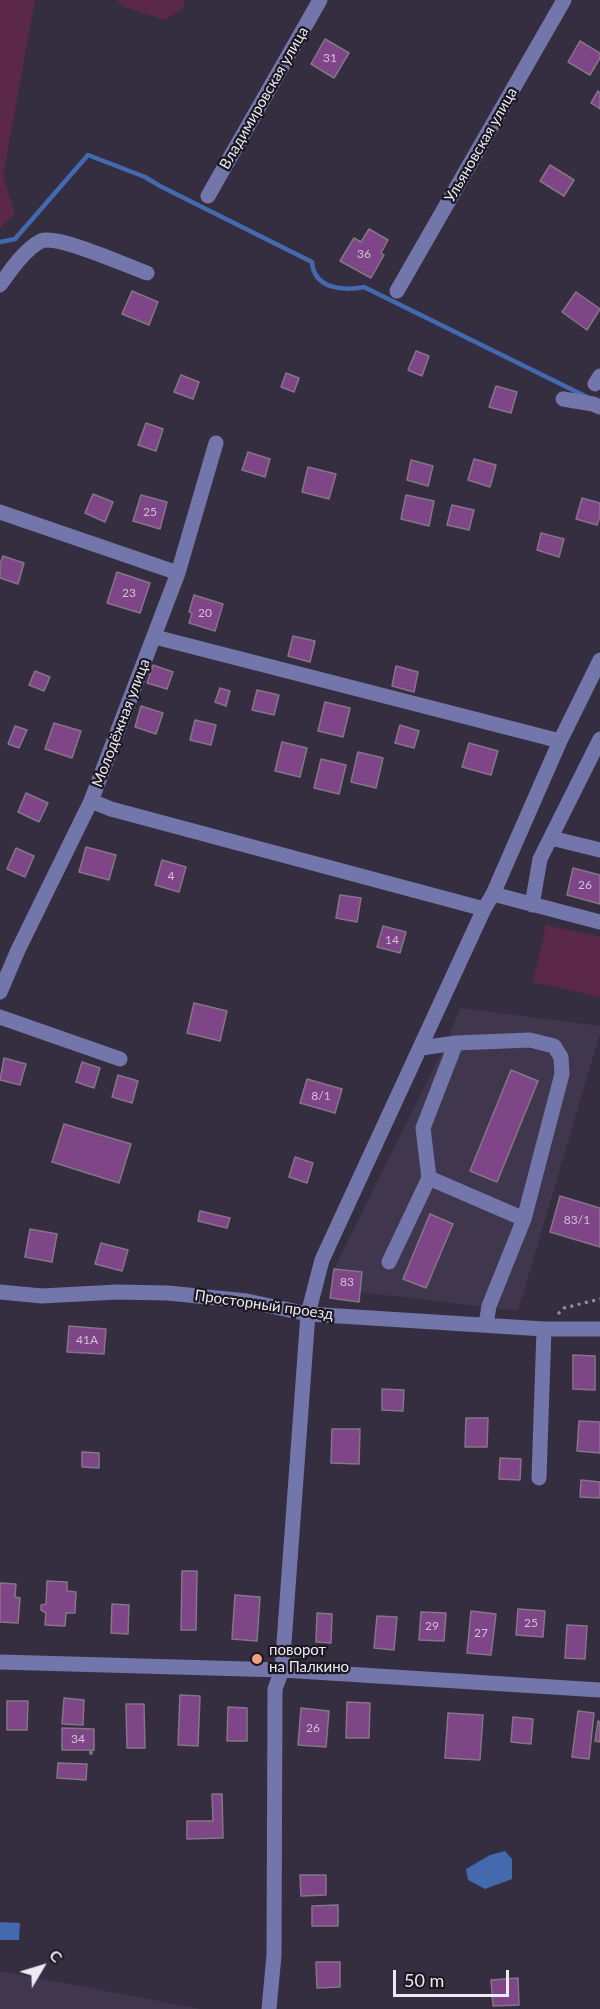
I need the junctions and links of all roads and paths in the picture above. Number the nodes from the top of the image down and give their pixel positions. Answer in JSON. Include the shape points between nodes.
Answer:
{"nodes":[{"id":1,"x":320,"y":0,"type":"edge"},
{"id":2,"x":564,"y":0,"type":"edge"},
{"id":3,"x":208,"y":196,"type":"dead end"},
{"id":4,"x":147,"y":273,"type":"dead end"},
{"id":5,"x":0,"y":285,"type":"edge"},
{"id":6,"x":397,"y":291,"type":"dead end"},
{"id":7,"x":563,"y":399,"type":"dead end"},
{"id":8,"x":600,"y":408,"type":"edge"},
{"id":9,"x":216,"y":443,"type":"dead end"},
{"id":10,"x":0,"y":512,"type":"edge"},
{"id":11,"x":178,"y":573,"type":"junction"},
{"id":12,"x":155,"y":637,"type":"junction"},
{"id":13,"x":600,"y":660,"type":"edge"},
{"id":14,"x":600,"y":739,"type":"edge"},
{"id":15,"x":560,"y":741,"type":"junction"},
{"id":16,"x":593,"y":770,"type":"edge"},
{"id":17,"x":90,"y":801,"type":"junction"},
{"id":18,"x":551,"y":838,"type":"junction"},
{"id":19,"x":600,"y":850,"type":"edge"},
{"id":20,"x":493,"y":894,"type":"junction"},
{"id":21,"x":532,"y":906,"type":"junction"},
{"id":22,"x":484,"y":909,"type":"junction"},
{"id":23,"x":600,"y":922,"type":"edge"},
{"id":24,"x":0,"y":992,"type":"edge"},
{"id":25,"x":0,"y":1017,"type":"edge"},
{"id":26,"x":456,"y":1044,"type":"junction"},
{"id":27,"x":421,"y":1048,"type":"junction"},
{"id":28,"x":120,"y":1059,"type":"dead end"},
{"id":29,"x":429,"y":1178,"type":"junction"},
{"id":30,"x":524,"y":1219,"type":"junction"},
{"id":31,"x":389,"y":1262,"type":"dead end"},
{"id":32,"x":0,"y":1292,"type":"edge"},
{"id":33,"x":600,"y":1299,"type":"edge"},
{"id":34,"x":308,"y":1314,"type":"junction"},
{"id":35,"x":486,"y":1324,"type":"junction"},
{"id":36,"x":544,"y":1329,"type":"junction"},
{"id":37,"x":600,"y":1329,"type":"edge"},
{"id":38,"x":538,"y":1478,"type":"dead end"},
{"id":39,"x":0,"y":1662,"type":"edge"},
{"id":40,"x":282,"y":1670,"type":"junction"},
{"id":41,"x":600,"y":1690,"type":"edge"},
{"id":42,"x":269,"y":2009,"type":"edge"}],
"edges":[{"from":1,"to":3,"type":"street","name":"Владимировская улица"},
{"from":2,"to":6,"type":"street","name":"Ульяновская улица"},
{"from":4,"to":5,"type":"street","via":[[61,240],[42,241],[19,260]]},
{"from":7,"to":8,"type":"street"},
{"from":9,"to":11,"type":"street","name":"Молодёжная улица"},
{"from":10,"to":11,"type":"street"},
{"from":11,"to":12,"type":"street","name":"Молодёжная улица"},
{"from":12,"to":15,"type":"street"},
{"from":12,"to":17,"type":"street","name":"Молодёжная улица"},
{"from":13,"to":15,"type":"street"},
{"from":14,"to":16,"type":"street"},
{"from":15,"to":20,"type":"street"},
{"from":16,"to":18,"type":"street"},
{"from":17,"to":22,"type":"street"},
{"from":17,"to":24,"type":"street","name":"Молодёжная улица"},
{"from":18,"to":19,"type":"street"},
{"from":18,"to":21,"type":"street","via":[[540,859]]},
{"from":20,"to":21,"type":"street"},
{"from":20,"to":22,"type":"street"},
{"from":21,"to":23,"type":"street"},
{"from":22,"to":27,"type":"street"},
{"from":25,"to":28,"type":"street"},
{"from":26,"to":27,"type":"street"},
{"from":26,"to":29,"type":"street","via":[[423,1128]]},
{"from":26,"to":30,"type":"street","via":[[530,1040],[554,1046],[561,1057],[562,1074]]},
{"from":27,"to":34,"type":"street","via":[[322,1260]]},
{"from":29,"to":30,"type":"street"},
{"from":29,"to":31,"type":"street"},
{"from":30,"to":35,"type":"street","via":[[489,1306]]},
{"from":32,"to":34,"type":"street","name":"Просторный проезд","via":[[42,1296],[168,1293],[246,1301]]},
{"from":33,"to":36,"type":"path","via":[[564,1308]]},
{"from":34,"to":35,"type":"street","name":"Просторный проезд"},
{"from":34,"to":40,"type":"street"},
{"from":35,"to":36,"type":"street","name":"Просторный проезд"},
{"from":36,"to":37,"type":"street","name":"Просторный проезд"},
{"from":36,"to":38,"type":"street"},
{"from":39,"to":40,"type":"street"},
{"from":40,"to":41,"type":"street"},
{"from":40,"to":42,"type":"street","via":[[275,1689],[274,1955]]}]}
